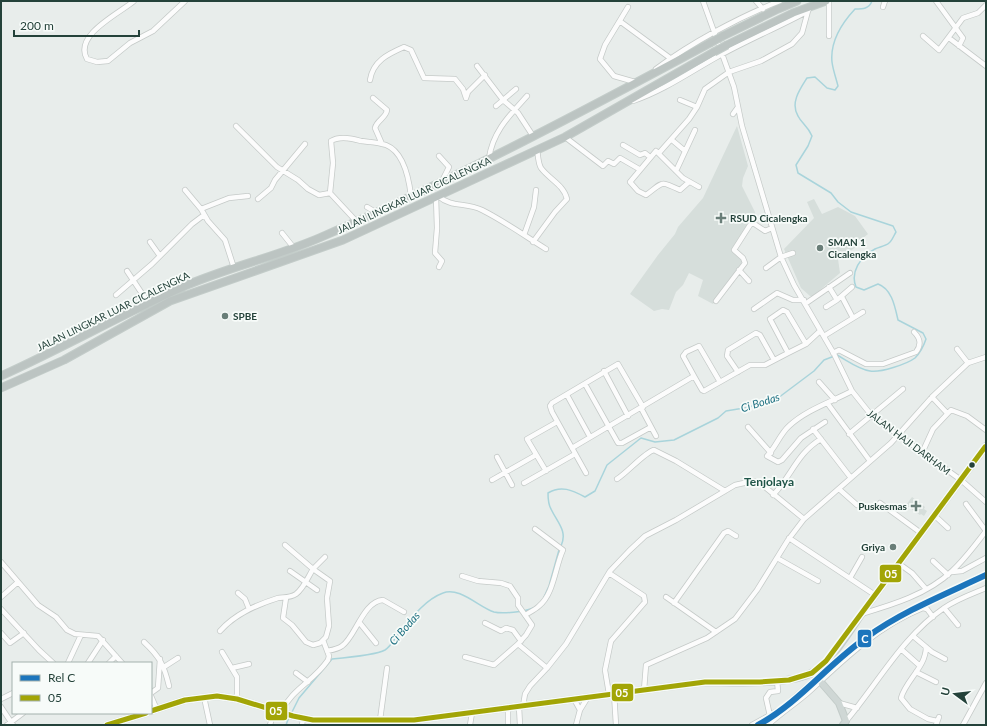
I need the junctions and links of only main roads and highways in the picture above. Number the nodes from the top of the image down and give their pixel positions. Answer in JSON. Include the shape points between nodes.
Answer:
{"nodes":[{"id":1,"x":797,"y":1,"type":"edge"},
{"id":2,"x":827,"y":1,"type":"edge"},
{"id":3,"x":1,"y":376,"type":"edge"},
{"id":4,"x":1,"y":388,"type":"edge"},
{"id":5,"x":986,"y":446,"type":"edge"},
{"id":6,"x":817,"y":677,"type":"junction"},
{"id":7,"x":154,"y":710,"type":"edge"},
{"id":8,"x":143,"y":714,"type":"edge"},
{"id":9,"x":302,"y":722,"type":"edge"},
{"id":10,"x":335,"y":722,"type":"edge"},
{"id":11,"x":372,"y":723,"type":"edge"},
{"id":12,"x":845,"y":723,"type":"edge"},
{"id":13,"x":107,"y":725,"type":"edge"}],
"edges":[{"from":1,"to":3,"type":"highway","name":"JALAN LINGKAR LUAR CICALENGKA","bridge":true,"via":[[723,36],[585,110],[358,222],[184,287]]},
{"from":2,"to":4,"type":"highway","name":"JALAN LINGKAR LUAR CICALENGKA","bridge":true,"via":[[809,9],[793,12],[727,45],[565,137],[437,197],[343,240],[170,302],[64,360]]},
{"from":5,"to":6,"type":"main road","via":[[826,661]]},
{"from":6,"to":11,"type":"main road","via":[[705,682],[472,713],[414,720],[380,720]]},
{"from":6,"to":12,"type":"main road","via":[[839,703]]},
{"from":7,"to":9,"type":"main road","via":[[185,700],[217,696],[237,699],[280,712]]},
{"from":8,"to":13,"type":"main road"},
{"from":9,"to":10,"type":"main road"},
{"from":10,"to":11,"type":"main road"}]}
